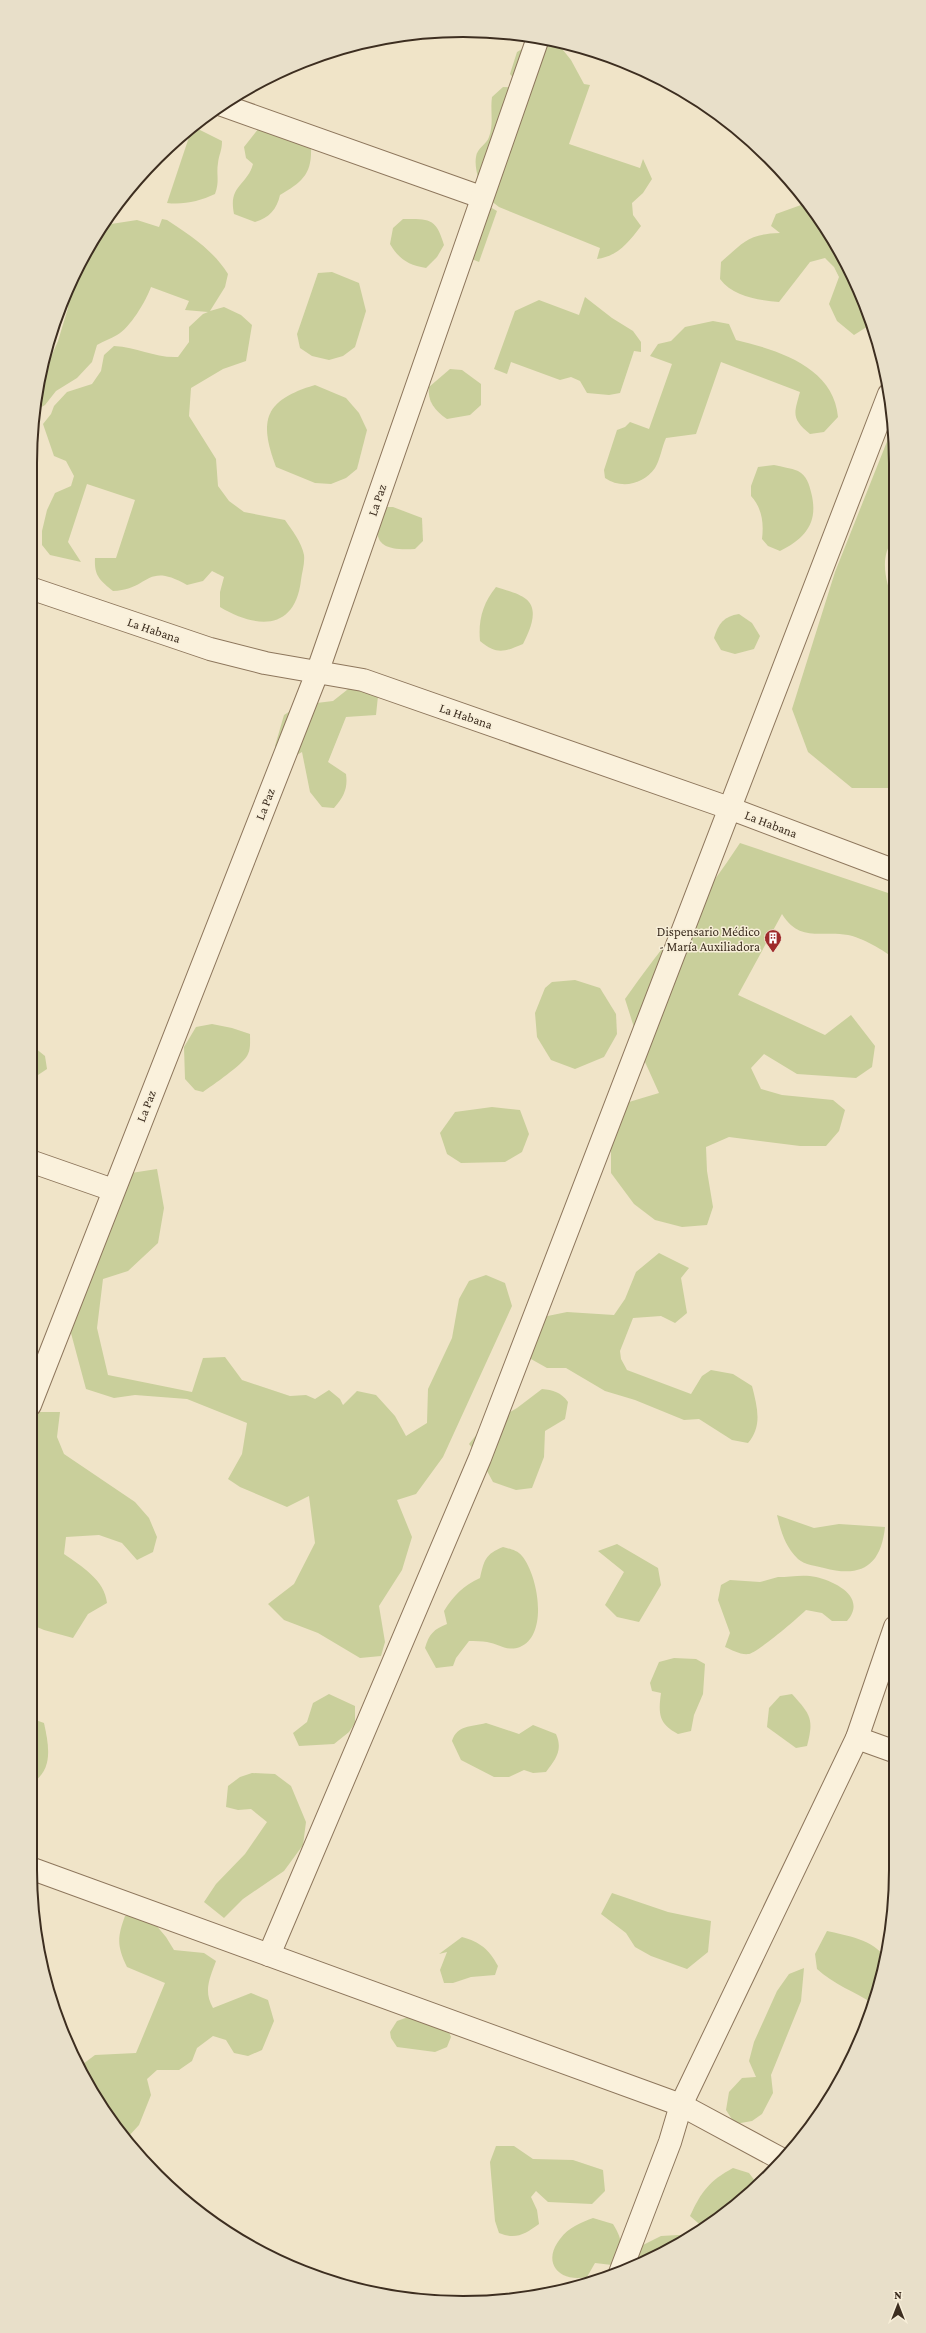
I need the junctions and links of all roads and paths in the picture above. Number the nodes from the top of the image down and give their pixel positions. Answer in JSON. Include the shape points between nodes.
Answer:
{"nodes":[{"id":1,"x":536,"y":44,"type":"edge"},
{"id":2,"x":229,"y":107,"type":"edge"},
{"id":3,"x":481,"y":197,"type":"junction"},
{"id":4,"x":885,"y":405,"type":"edge"},
{"id":5,"x":37,"y":590,"type":"edge"},
{"id":6,"x":317,"y":673,"type":"junction"},
{"id":7,"x":729,"y":808,"type":"junction"},
{"id":8,"x":889,"y":868,"type":"edge"},
{"id":9,"x":37,"y":1163,"type":"edge"},
{"id":10,"x":113,"y":1190,"type":"junction"},
{"id":11,"x":37,"y":1387,"type":"edge"},
{"id":12,"x":889,"y":1645,"type":"edge"},
{"id":13,"x":857,"y":1738,"type":"junction"},
{"id":14,"x":889,"y":1749,"type":"edge"},
{"id":15,"x":37,"y":1871,"type":"edge"},
{"id":16,"x":269,"y":1955,"type":"junction"},
{"id":17,"x":681,"y":2105,"type":"junction"},
{"id":18,"x":777,"y":2157,"type":"edge"},
{"id":19,"x":623,"y":2265,"type":"edge"}],
"edges":[{"from":1,"to":3,"type":"street","name":"La Paz"},
{"from":2,"to":3,"type":"street"},
{"from":3,"to":6,"type":"street","name":"La Paz"},
{"from":4,"to":7,"type":"street"},
{"from":5,"to":6,"type":"street","name":"La Habana","via":[[210,649]]},
{"from":6,"to":7,"type":"street","name":"La Habana","via":[[364,680]]},
{"from":6,"to":10,"type":"street","name":"La Paz"},
{"from":7,"to":8,"type":"street","name":"La Habana"},
{"from":7,"to":16,"type":"street","via":[[480,1458]]},
{"from":9,"to":10,"type":"street"},
{"from":10,"to":11,"type":"street","name":"La Paz"},
{"from":12,"to":13,"type":"street"},
{"from":13,"to":14,"type":"street"},
{"from":13,"to":17,"type":"street"},
{"from":15,"to":16,"type":"street"},
{"from":16,"to":17,"type":"street"},
{"from":17,"to":18,"type":"street"},
{"from":17,"to":19,"type":"street","via":[[670,2142]]}]}
